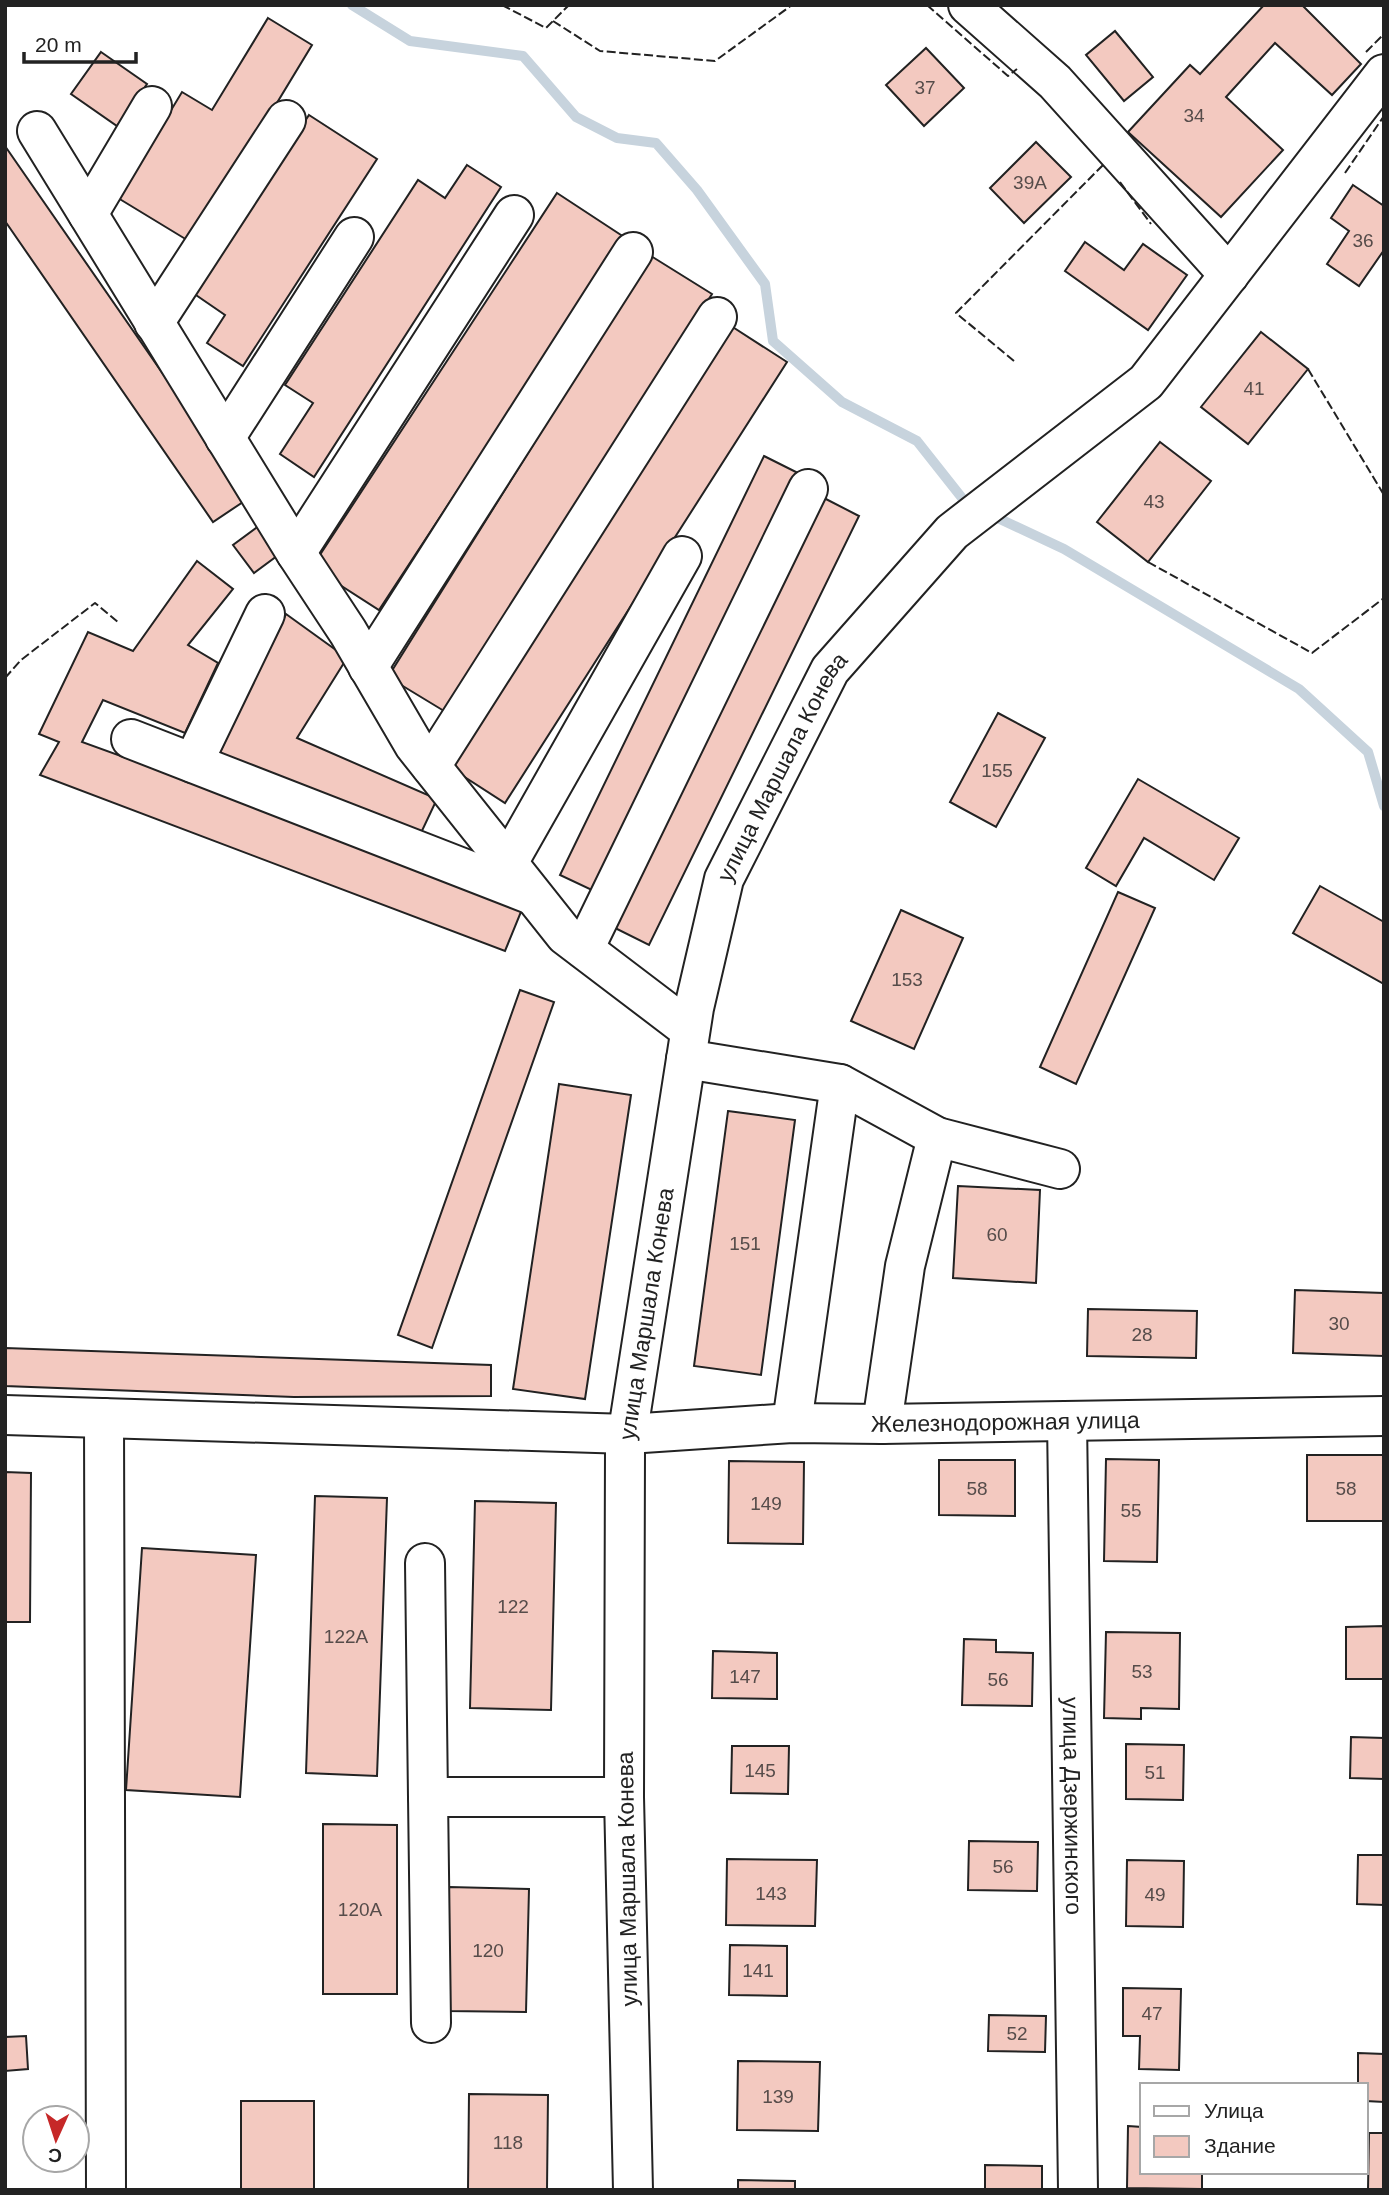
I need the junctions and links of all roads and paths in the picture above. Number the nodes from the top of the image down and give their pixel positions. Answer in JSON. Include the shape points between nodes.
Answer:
{"nodes":[{"id":1,"x":968,"y":5,"type":"edge"},
{"id":2,"x":1384,"y":74,"type":"edge"},
{"id":3,"x":152,"y":106,"type":"dead end"},
{"id":4,"x":286,"y":120,"type":"dead end"},
{"id":5,"x":37,"y":131,"type":"dead end"},
{"id":6,"x":88,"y":214,"type":"junction"},
{"id":7,"x":514,"y":215,"type":"dead end"},
{"id":8,"x":354,"y":236,"type":"dead end"},
{"id":9,"x":633,"y":252,"type":"dead end"},
{"id":10,"x":1229,"y":275,"type":"junction"},
{"id":11,"x":717,"y":317,"type":"dead end"},
{"id":12,"x":154,"y":323,"type":"junction"},
{"id":13,"x":225,"y":438,"type":"junction"},
{"id":14,"x":808,"y":489,"type":"dead end"},
{"id":15,"x":296,"y":553,"type":"junction"},
{"id":16,"x":682,"y":556,"type":"dead end"},
{"id":17,"x":265,"y":614,"type":"dead end"},
{"id":18,"x":368,"y":667,"type":"junction"},
{"id":19,"x":131,"y":739,"type":"dead end"},
{"id":20,"x":193,"y":763,"type":"junction"},
{"id":21,"x":431,"y":766,"type":"junction"},
{"id":22,"x":508,"y":863,"type":"junction"},
{"id":23,"x":534,"y":895,"type":"junction"},
{"id":24,"x":584,"y":949,"type":"junction"},
{"id":25,"x":688,"y":1045,"type":"junction"},
{"id":26,"x":839,"y":1084,"type":"junction"},
{"id":27,"x":937,"y":1137,"type":"junction"},
{"id":28,"x":1060,"y":1169,"type":"dead end"},
{"id":29,"x":5,"y":1415,"type":"edge"},
{"id":30,"x":1384,"y":1416,"type":"edge"},
{"id":31,"x":104,"y":1418,"type":"junction"},
{"id":32,"x":1067,"y":1421,"type":"junction"},
{"id":33,"x":792,"y":1423,"type":"junction"},
{"id":34,"x":882,"y":1424,"type":"junction"},
{"id":35,"x":628,"y":1434,"type":"junction"},
{"id":36,"x":425,"y":1563,"type":"dead end"},
{"id":37,"x":428,"y":1797,"type":"junction"},
{"id":38,"x":624,"y":1797,"type":"junction"},
{"id":39,"x":430,"y":2023,"type":"dead end"},
{"id":40,"x":106,"y":2190,"type":"edge"},
{"id":41,"x":633,"y":2190,"type":"edge"},
{"id":42,"x":1078,"y":2190,"type":"edge"}],
"edges":[{"from":1,"to":10,"type":"street","via":[[1055,82]]},
{"from":2,"to":10,"type":"street","name":"улица Маршала Конева"},
{"from":3,"to":6,"type":"street"},
{"from":4,"to":12,"type":"street"},
{"from":5,"to":6,"type":"street"},
{"from":6,"to":12,"type":"street"},
{"from":7,"to":15,"type":"street"},
{"from":8,"to":13,"type":"street"},
{"from":9,"to":18,"type":"street"},
{"from":10,"to":25,"type":"street","name":"улица Маршала Конева","via":[[1146,382],[951,532],[830,670],[724,879]]},
{"from":11,"to":21,"type":"street"},
{"from":12,"to":13,"type":"street"},
{"from":13,"to":15,"type":"street"},
{"from":14,"to":24,"type":"street"},
{"from":15,"to":18,"type":"street"},
{"from":16,"to":22,"type":"street"},
{"from":17,"to":20,"type":"street"},
{"from":18,"to":21,"type":"street"},
{"from":19,"to":20,"type":"street"},
{"from":20,"to":23,"type":"street"},
{"from":21,"to":22,"type":"street"},
{"from":22,"to":23,"type":"street"},
{"from":23,"to":24,"type":"street","via":[[565,935]]},
{"from":24,"to":25,"type":"street"},
{"from":25,"to":26,"type":"street"},
{"from":25,"to":35,"type":"street","name":"улица Маршала Конева"},
{"from":26,"to":27,"type":"street"},
{"from":26,"to":33,"type":"street"},
{"from":27,"to":28,"type":"street"},
{"from":27,"to":34,"type":"street","via":[[905,1266]]},
{"from":29,"to":31,"type":"street","name":"Железнодорожная улица"},
{"from":30,"to":32,"type":"street","name":"Железнодорожная улица"},
{"from":31,"to":35,"type":"street","name":"Железнодорожная улица"},
{"from":31,"to":40,"type":"street"},
{"from":32,"to":34,"type":"street","name":"Железнодорожная улица"},
{"from":32,"to":42,"type":"street","name":"улица Дзержинского"},
{"from":33,"to":34,"type":"street","name":"Железнодорожная улица"},
{"from":33,"to":35,"type":"street","name":"Железнодорожная улица"},
{"from":35,"to":38,"type":"street","name":"улица Маршала Конева"},
{"from":36,"to":37,"type":"street"},
{"from":37,"to":38,"type":"street"},
{"from":37,"to":39,"type":"street"},
{"from":38,"to":41,"type":"street","name":"улица Маршала Конева"}]}
